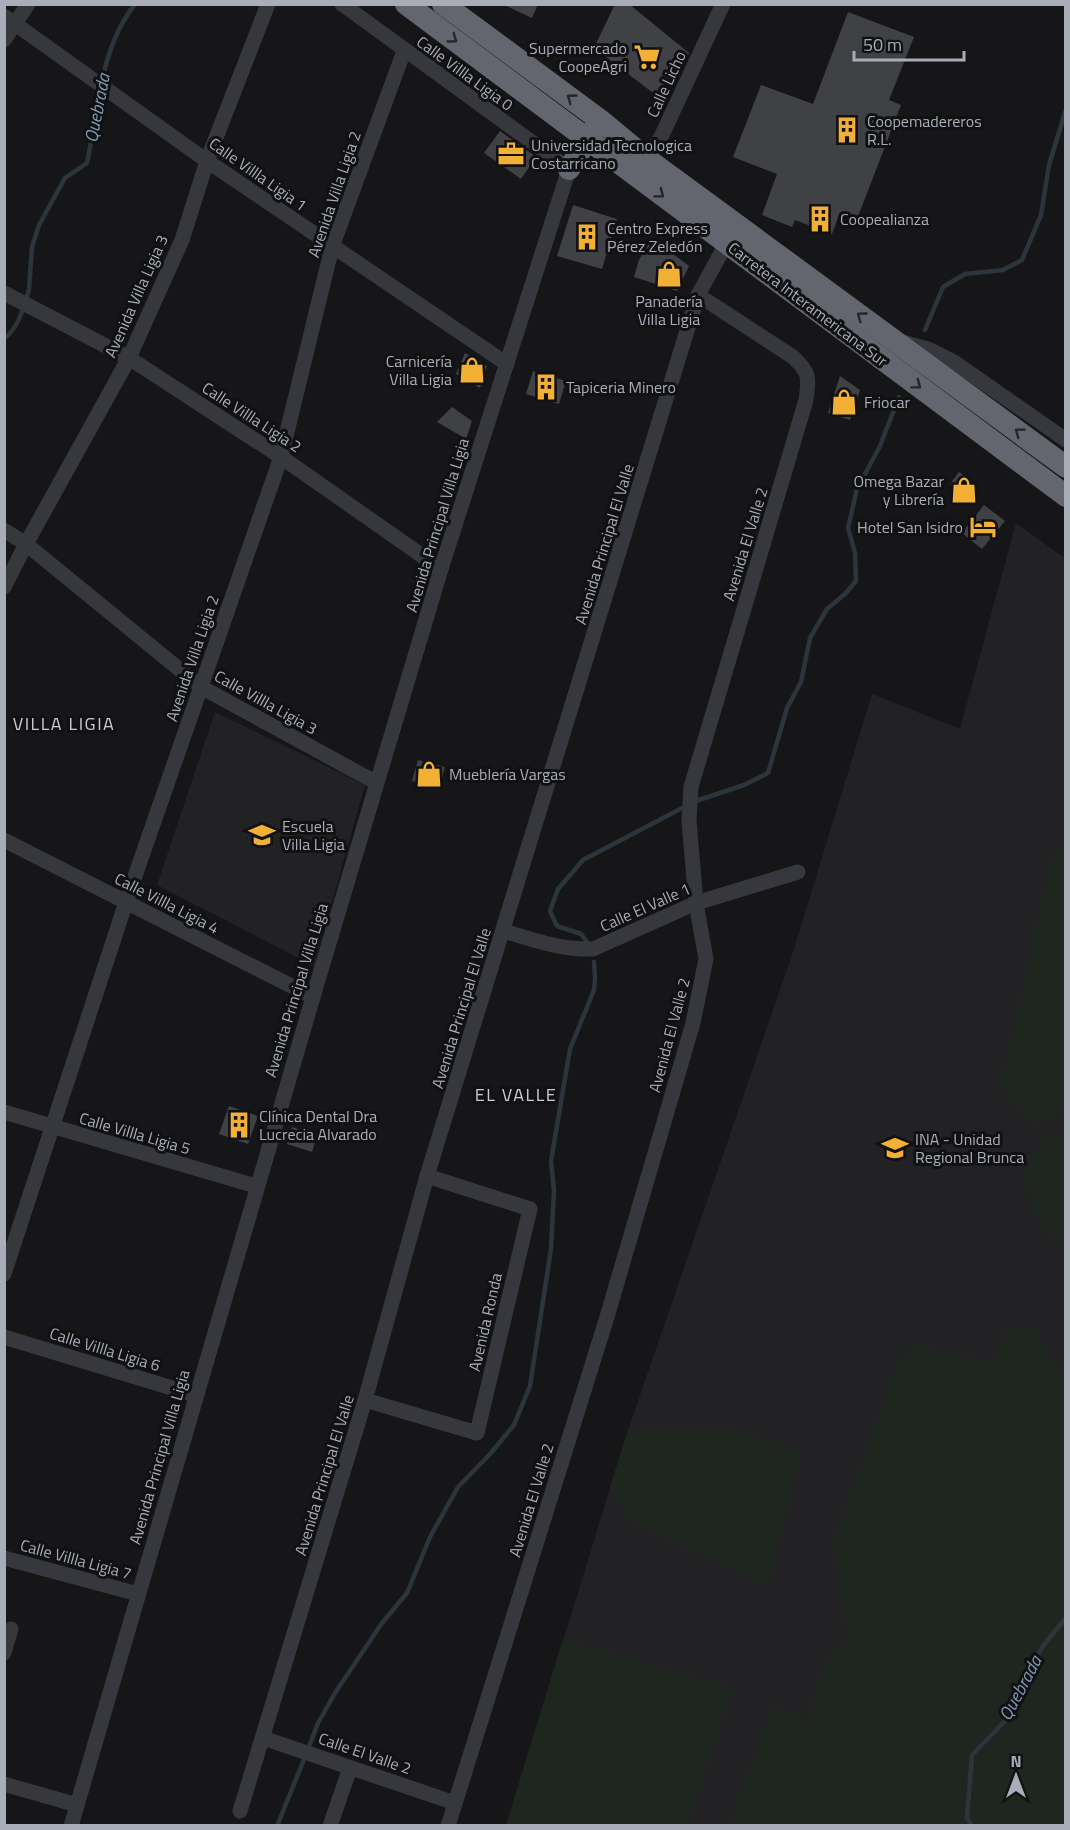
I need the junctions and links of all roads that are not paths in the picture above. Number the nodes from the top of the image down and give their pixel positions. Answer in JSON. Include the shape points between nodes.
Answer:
{"nodes":[{"id":1,"x":28,"y":4,"type":"edge"},
{"id":2,"x":268,"y":4,"type":"edge"},
{"id":3,"x":342,"y":4,"type":"edge"},
{"id":4,"x":406,"y":4,"type":"edge"},
{"id":5,"x":443,"y":4,"type":"edge"},
{"id":6,"x":723,"y":4,"type":"edge"},
{"id":7,"x":10,"y":20,"type":"edge"},
{"id":8,"x":4,"y":40,"type":"edge"},
{"id":9,"x":404,"y":51,"type":"junction"},
{"id":10,"x":600,"y":120,"type":"junction"},
{"id":11,"x":589,"y":140,"type":"junction"},
{"id":12,"x":207,"y":161,"type":"junction"},
{"id":13,"x":642,"y":167,"type":"junction"},
{"id":14,"x":569,"y":170,"type":"junction"},
{"id":15,"x":731,"y":234,"type":"junction"},
{"id":16,"x":332,"y":247,"type":"junction"},
{"id":17,"x":698,"y":295,"type":"junction"},
{"id":18,"x":10,"y":296,"type":"edge"},
{"id":19,"x":896,"y":341,"type":"junction"},
{"id":20,"x":129,"y":358,"type":"junction"},
{"id":21,"x":507,"y":364,"type":"junction"},
{"id":22,"x":1065,"y":440,"type":"edge"},
{"id":23,"x":280,"y":457,"type":"junction"},
{"id":24,"x":1065,"y":467,"type":"edge"},
{"id":25,"x":1065,"y":496,"type":"edge"},
{"id":26,"x":4,"y":530,"type":"edge"},
{"id":27,"x":26,"y":544,"type":"junction"},
{"id":28,"x":441,"y":569,"type":"junction"},
{"id":29,"x":4,"y":587,"type":"edge"},
{"id":30,"x":201,"y":687,"type":"junction"},
{"id":31,"x":377,"y":783,"type":"junction"},
{"id":32,"x":4,"y":840,"type":"edge"},
{"id":33,"x":798,"y":872,"type":"dead end"},
{"id":34,"x":126,"y":902,"type":"junction"},
{"id":35,"x":696,"y":903,"type":"junction"},
{"id":36,"x":504,"y":931,"type":"junction"},
{"id":37,"x":313,"y":997,"type":"junction"},
{"id":38,"x":4,"y":1112,"type":"edge"},
{"id":39,"x":52,"y":1127,"type":"junction"},
{"id":40,"x":428,"y":1176,"type":"junction"},
{"id":41,"x":256,"y":1186,"type":"junction"},
{"id":42,"x":4,"y":1274,"type":"edge"},
{"id":43,"x":4,"y":1337,"type":"edge"},
{"id":44,"x":195,"y":1395,"type":"junction"},
{"id":45,"x":365,"y":1400,"type":"junction"},
{"id":46,"x":4,"y":1558,"type":"edge"},
{"id":47,"x":138,"y":1594,"type":"junction"},
{"id":48,"x":11,"y":1629,"type":"dead end"},
{"id":49,"x":4,"y":1653,"type":"edge"},
{"id":50,"x":263,"y":1738,"type":"junction"},
{"id":51,"x":350,"y":1767,"type":"junction"},
{"id":52,"x":4,"y":1784,"type":"edge"},
{"id":53,"x":455,"y":1803,"type":"junction"},
{"id":54,"x":77,"y":1805,"type":"junction"},
{"id":55,"x":240,"y":1811,"type":"dead end"},
{"id":56,"x":71,"y":1826,"type":"edge"},
{"id":57,"x":330,"y":1826,"type":"edge"},
{"id":58,"x":448,"y":1826,"type":"edge"}],
"edges":[{"from":1,"to":7,"type":"street"},
{"from":2,"to":12,"type":"street","name":"Avenida Villa Ligia 3"},
{"from":3,"to":9,"type":"street","name":"Calle Villla Ligia 0"},
{"from":4,"to":11,"type":"highway","name":"Carretera Interamericana Sur","one_way":true},
{"from":10,"to":5,"type":"highway","name":"Carretera Interamericana Sur","one_way":true},
{"from":6,"to":13,"type":"street","name":"Calle Licho","via":[[661,137]]},
{"from":7,"to":8,"type":"street"},
{"from":7,"to":12,"type":"street","name":"Calle Villla Ligia 1"},
{"from":9,"to":14,"type":"street","name":"Calle Villla Ligia 0"},
{"from":9,"to":16,"type":"street","name":"Avenida Villa Ligia 2"},
{"from":10,"to":11,"type":"highway"},
{"from":10,"to":13,"type":"highway","name":"Carretera Interamericana Sur"},
{"from":11,"to":13,"type":"highway","name":"Carretera Interamericana Sur"},
{"from":11,"to":14,"type":"highway"},
{"from":12,"to":16,"type":"street","name":"Calle Villla Ligia 1"},
{"from":12,"to":20,"type":"street","name":"Avenida Villa Ligia 3","via":[[182,240]]},
{"from":13,"to":15,"type":"highway","name":"Carretera Interamericana Sur"},
{"from":14,"to":21,"type":"street","name":"Avenida Principal Villa Ligia"},
{"from":15,"to":17,"type":"street","name":"Avenida Principal El Valle"},
{"from":19,"to":15,"type":"highway","name":"Carretera Interamericana Sur","one_way":true},
{"from":15,"to":25,"type":"highway","name":"Carretera Interamericana Sur","one_way":true},
{"from":16,"to":21,"type":"street","name":"Calle Villla Ligia 1"},
{"from":16,"to":23,"type":"street","name":"Avenida Villa Ligia 2"},
{"from":17,"to":35,"type":"street","name":"Avenida El Valle 2","via":[[793,357],[806,370],[809,381],[691,792]]},
{"from":17,"to":36,"type":"street","name":"Avenida Principal El Valle"},
{"from":18,"to":20,"type":"street","name":"Calle Villla Ligia 2"},
{"from":19,"to":22,"type":"street","via":[[928,349],[954,362]]},
{"from":24,"to":19,"type":"highway","name":"Carretera Interamericana Sur","one_way":true},
{"from":20,"to":23,"type":"street","name":"Calle Villla Ligia 2"},
{"from":20,"to":27,"type":"street","name":"Avenida Villa Ligia 3"},
{"from":21,"to":28,"type":"street","name":"Avenida Principal Villa Ligia"},
{"from":23,"to":28,"type":"street","name":"Calle Villla Ligia 2"},
{"from":23,"to":30,"type":"street","name":"Avenida Villa Ligia 2"},
{"from":26,"to":27,"type":"street","name":"Calle Villla Ligia 3"},
{"from":27,"to":29,"type":"street","name":"Avenida Villa Ligia 3"},
{"from":27,"to":30,"type":"street","name":"Calle Villla Ligia 3"},
{"from":28,"to":31,"type":"street","name":"Avenida Principal Villa Ligia"},
{"from":30,"to":31,"type":"street","name":"Calle Villla Ligia 3"},
{"from":30,"to":34,"type":"street","name":"Avenida Villa Ligia 2"},
{"from":31,"to":37,"type":"street","name":"Avenida Principal Villa Ligia"},
{"from":32,"to":34,"type":"street","name":"Calle Villla Ligia 4"},
{"from":33,"to":35,"type":"street","name":"Calle El Valle 1"},
{"from":34,"to":37,"type":"street","name":"Calle Villla Ligia 4"},
{"from":34,"to":39,"type":"street","name":"Avenida Villa Ligia 2"},
{"from":35,"to":36,"type":"street","name":"Calle El Valle 1","via":[[593,950],[547,944]]},
{"from":35,"to":53,"type":"street","name":"Avenida El Valle 2","via":[[706,960],[693,1023],[607,1317]]},
{"from":36,"to":40,"type":"street","name":"Avenida Principal El Valle"},
{"from":37,"to":41,"type":"street","name":"Avenida Principal Villa Ligia"},
{"from":38,"to":39,"type":"street","name":"Calle Villla Ligia 5"},
{"from":39,"to":41,"type":"street","name":"Calle Villla Ligia 5"},
{"from":39,"to":42,"type":"street","name":"Avenida Villa Ligia 2"},
{"from":40,"to":45,"type":"street","name":"Avenida Principal El Valle"},
{"from":40,"to":45,"type":"street","name":"Avenida Ronda","via":[[530,1209],[477,1433]]},
{"from":41,"to":44,"type":"street","name":"Avenida Principal Villa Ligia"},
{"from":43,"to":44,"type":"street","name":"Calle Villla Ligia 6"},
{"from":44,"to":47,"type":"street","name":"Avenida Principal Villa Ligia"},
{"from":45,"to":50,"type":"street","name":"Avenida Principal El Valle"},
{"from":46,"to":47,"type":"street","name":"Calle Villla Ligia 7"},
{"from":47,"to":54,"type":"street","name":"Avenida Principal Villa Ligia"},
{"from":48,"to":49,"type":"street"},
{"from":50,"to":51,"type":"street","name":"Calle El Valle 2"},
{"from":50,"to":55,"type":"street","name":"Avenida Principal El Valle"},
{"from":51,"to":53,"type":"street","name":"Calle El Valle 2"},
{"from":51,"to":57,"type":"street"},
{"from":52,"to":54,"type":"street"},
{"from":53,"to":58,"type":"street","name":"Avenida El Valle 2"},
{"from":54,"to":56,"type":"street","name":"Avenida Principal Villa Ligia"}]}
